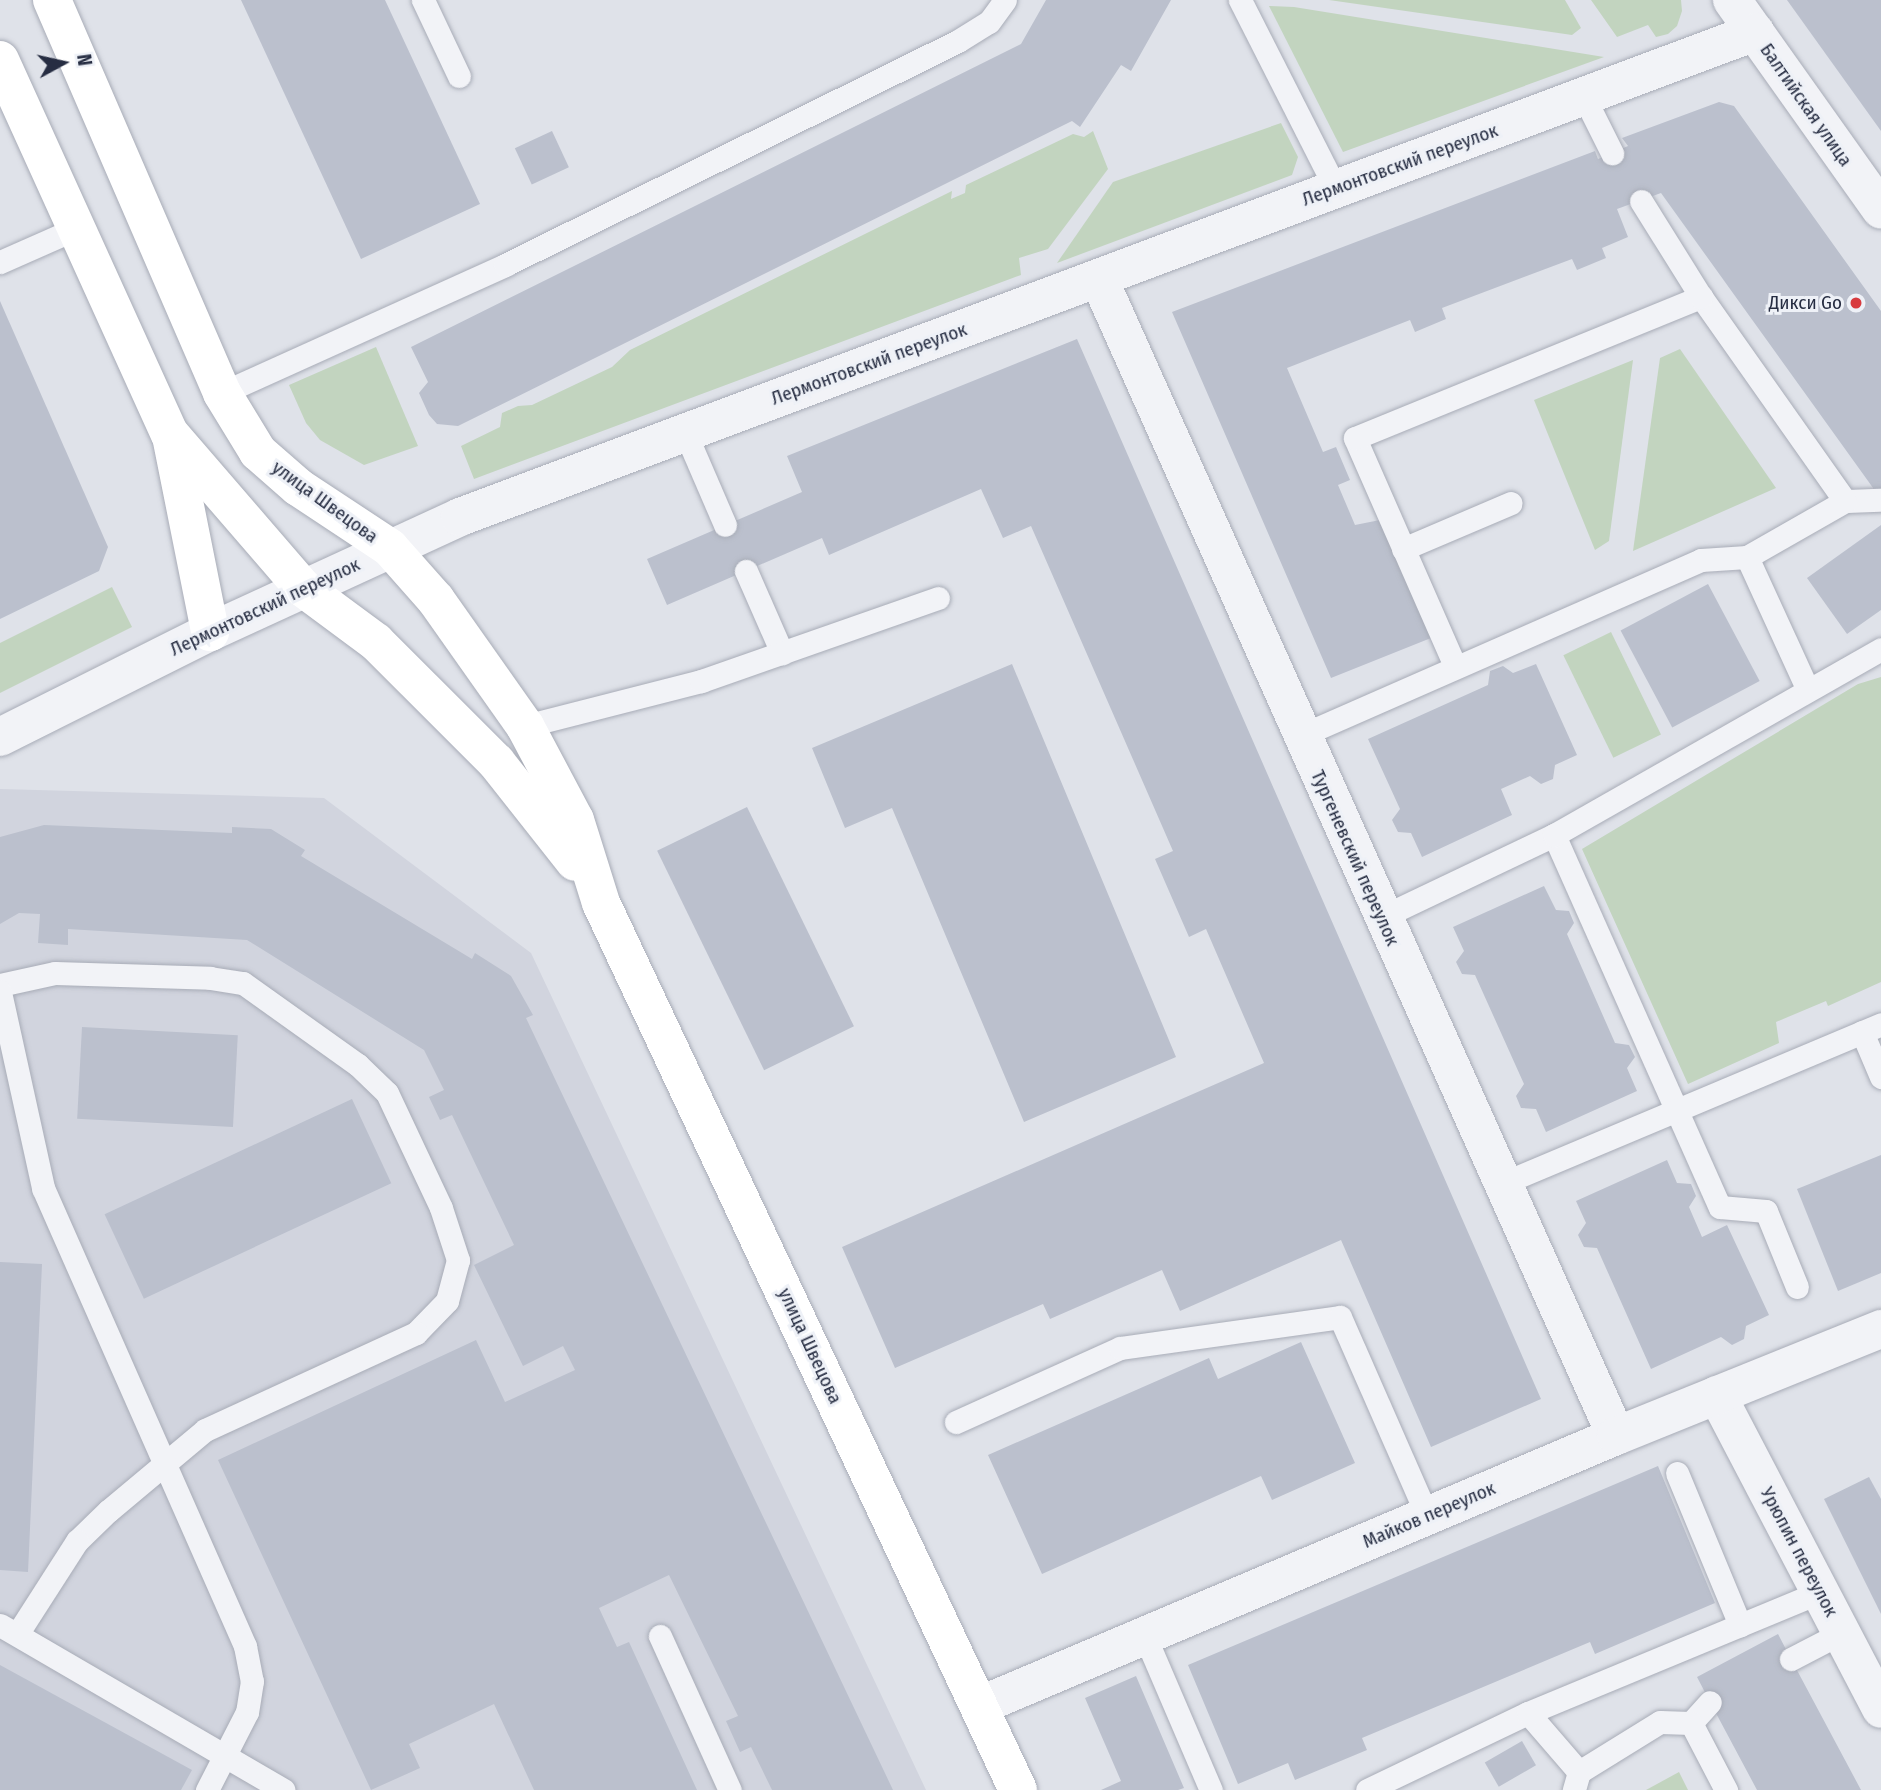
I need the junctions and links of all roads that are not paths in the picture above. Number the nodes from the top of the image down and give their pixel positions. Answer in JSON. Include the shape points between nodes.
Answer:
{"nodes":[{"id":1,"x":52,"y":0,"type":"edge"},
{"id":2,"x":423,"y":0,"type":"edge"},
{"id":3,"x":1005,"y":0,"type":"edge"},
{"id":4,"x":1240,"y":0,"type":"edge"},
{"id":5,"x":1731,"y":0,"type":"edge"},
{"id":6,"x":1755,"y":32,"type":"junction"},
{"id":7,"x":0,"y":60,"type":"edge"},
{"id":8,"x":459,"y":76,"type":"dead end"},
{"id":9,"x":1584,"y":97,"type":"junction"},
{"id":10,"x":1612,"y":153,"type":"dead end"},
{"id":11,"x":1336,"y":189,"type":"junction"},
{"id":12,"x":1641,"y":201,"type":"dead end"},
{"id":13,"x":1881,"y":210,"type":"edge"},
{"id":14,"x":77,"y":228,"type":"junction"},
{"id":15,"x":0,"y":262,"type":"edge"},
{"id":16,"x":1099,"y":279,"type":"junction"},
{"id":17,"x":1701,"y":297,"type":"junction"},
{"id":18,"x":222,"y":393,"type":"junction"},
{"id":19,"x":685,"y":432,"type":"junction"},
{"id":20,"x":170,"y":434,"type":"junction"},
{"id":21,"x":1845,"y":500,"type":"junction"},
{"id":22,"x":1881,"y":500,"type":"edge"},
{"id":23,"x":1511,"y":503,"type":"dead end"},
{"id":24,"x":725,"y":525,"type":"dead end"},
{"id":25,"x":390,"y":548,"type":"junction"},
{"id":26,"x":1404,"y":549,"type":"junction"},
{"id":27,"x":1747,"y":557,"type":"junction"},
{"id":28,"x":746,"y":571,"type":"dead end"},
{"id":29,"x":303,"y":588,"type":"junction"},
{"id":30,"x":938,"y":598,"type":"dead end"},
{"id":31,"x":210,"y":632,"type":"junction"},
{"id":32,"x":1881,"y":649,"type":"edge"},
{"id":33,"x":782,"y":653,"type":"junction"},
{"id":34,"x":1455,"y":666,"type":"junction"},
{"id":35,"x":1808,"y":690,"type":"junction"},
{"id":36,"x":526,"y":726,"type":"junction"},
{"id":37,"x":1300,"y":736,"type":"junction"},
{"id":38,"x":0,"y":737,"type":"edge"},
{"id":39,"x":1553,"y":835,"type":"junction"},
{"id":40,"x":601,"y":903,"type":"junction"},
{"id":41,"x":1382,"y":917,"type":"junction"},
{"id":42,"x":0,"y":985,"type":"edge"},
{"id":43,"x":0,"y":992,"type":"edge"},
{"id":44,"x":1872,"y":1028,"type":"edge"},
{"id":45,"x":1881,"y":1077,"type":"edge"},
{"id":46,"x":1676,"y":1110,"type":"junction"},
{"id":47,"x":1501,"y":1184,"type":"junction"},
{"id":48,"x":1797,"y":1287,"type":"dead end"},
{"id":49,"x":1881,"y":1329,"type":"edge"},
{"id":50,"x":1717,"y":1395,"type":"junction"},
{"id":51,"x":956,"y":1422,"type":"dead end"},
{"id":52,"x":1616,"y":1436,"type":"junction"},
{"id":53,"x":165,"y":1463,"type":"junction"},
{"id":54,"x":1677,"y":1472,"type":"dead end"},
{"id":55,"x":1427,"y":1516,"type":"junction"},
{"id":56,"x":1820,"y":1592,"type":"junction"},
{"id":57,"x":1740,"y":1625,"type":"junction"},
{"id":58,"x":9,"y":1629,"type":"edge"},
{"id":59,"x":1841,"y":1633,"type":"junction"},
{"id":60,"x":1144,"y":1634,"type":"junction"},
{"id":61,"x":660,"y":1636,"type":"dead end"},
{"id":62,"x":1791,"y":1660,"type":"dead end"},
{"id":63,"x":1710,"y":1702,"type":"dead end"},
{"id":64,"x":979,"y":1706,"type":"junction"},
{"id":65,"x":1881,"y":1709,"type":"edge"},
{"id":66,"x":1528,"y":1713,"type":"junction"},
{"id":67,"x":1691,"y":1723,"type":"junction"},
{"id":68,"x":226,"y":1756,"type":"junction"},
{"id":69,"x":1576,"y":1781,"type":"edge"},
{"id":70,"x":207,"y":1790,"type":"edge"},
{"id":71,"x":283,"y":1790,"type":"edge"},
{"id":72,"x":730,"y":1790,"type":"edge"},
{"id":73,"x":1018,"y":1790,"type":"edge"},
{"id":74,"x":1211,"y":1790,"type":"edge"},
{"id":75,"x":1367,"y":1790,"type":"edge"},
{"id":76,"x":1726,"y":1790,"type":"edge"}],
"edges":[{"from":1,"to":18,"type":"street","name":"улица Швецова"},
{"from":2,"to":8,"type":"lane"},
{"from":3,"to":18,"type":"lane","via":[[989,22],[946,47],[505,265]]},
{"from":4,"to":11,"type":"lane"},
{"from":5,"to":6,"type":"street","name":"Балтийская улица"},
{"from":6,"to":9,"type":"street","name":"Лермонтовский переулок"},
{"from":6,"to":13,"type":"street","name":"Балтийская улица"},
{"from":7,"to":14,"type":"street","name":"улица Швецова"},
{"from":9,"to":10,"type":"lane"},
{"from":9,"to":11,"type":"street","name":"Лермонтовский переулок"},
{"from":11,"to":16,"type":"street","name":"Лермонтовский переулок"},
{"from":12,"to":17,"type":"lane"},
{"from":14,"to":15,"type":"lane"},
{"from":14,"to":20,"type":"street","name":"улица Швецова"},
{"from":16,"to":19,"type":"street","name":"Лермонтовский переулок"},
{"from":16,"to":37,"type":"street","name":"Тургеневский переулок"},
{"from":17,"to":21,"type":"lane"},
{"from":17,"to":26,"type":"lane","via":[[1355,438]]},
{"from":18,"to":25,"type":"street","name":"улица Швецова","via":[[258,452],[298,487]]},
{"from":19,"to":24,"type":"lane"},
{"from":19,"to":25,"type":"street","name":"Лермонтовский переулок"},
{"from":20,"to":29,"type":"street","name":"улица Швецова"},
{"from":20,"to":31,"type":"street"},
{"from":21,"to":22,"type":"lane"},
{"from":21,"to":27,"type":"lane"},
{"from":23,"to":26,"type":"lane"},
{"from":25,"to":29,"type":"street","name":"Лермонтовский переулок"},
{"from":25,"to":36,"type":"street","name":"улица Швецова","via":[[436,600]]},
{"from":26,"to":34,"type":"lane"},
{"from":27,"to":34,"type":"lane","via":[[1701,560]]},
{"from":27,"to":35,"type":"lane"},
{"from":28,"to":33,"type":"lane"},
{"from":29,"to":31,"type":"street","name":"Лермонтовский переулок"},
{"from":29,"to":40,"type":"street","name":"улица Швецова","via":[[376,642],[496,762],[555,833]]},
{"from":30,"to":33,"type":"lane"},
{"from":31,"to":38,"type":"street","name":"Лермонтовский переулок"},
{"from":32,"to":35,"type":"lane"},
{"from":33,"to":36,"type":"lane","via":[[701,681]]},
{"from":34,"to":37,"type":"lane"},
{"from":35,"to":39,"type":"lane"},
{"from":36,"to":40,"type":"street","name":"улица Швецова","via":[[575,820]]},
{"from":37,"to":41,"type":"street","name":"Тургеневский переулок"},
{"from":39,"to":41,"type":"lane"},
{"from":39,"to":46,"type":"lane"},
{"from":40,"to":64,"type":"street","name":"улица Швецова"},
{"from":41,"to":47,"type":"street","name":"Тургеневский переулок"},
{"from":42,"to":53,"type":"lane","via":[[55,973],[243,983],[358,1065],[387,1093],[441,1208],[458,1260],[447,1301],[416,1333],[205,1430]]},
{"from":43,"to":53,"type":"lane","via":[[43,1188]]},
{"from":44,"to":45,"type":"lane"},
{"from":44,"to":46,"type":"lane"},
{"from":46,"to":47,"type":"lane"},
{"from":46,"to":48,"type":"lane","via":[[1720,1207],[1766,1211]]},
{"from":47,"to":52,"type":"street","name":"Тургеневский переулок"},
{"from":49,"to":50,"type":"street","name":"Майков переулок"},
{"from":50,"to":52,"type":"street","name":"Майков переулок"},
{"from":50,"to":56,"type":"street","name":"Урюпин переулок"},
{"from":51,"to":55,"type":"lane","via":[[1120,1348],[1340,1317]]},
{"from":52,"to":55,"type":"street","name":"Майков переулок"},
{"from":53,"to":58,"type":"lane","via":[[77,1541]]},
{"from":53,"to":68,"type":"lane","via":[[246,1646],[252,1681],[247,1712]]},
{"from":54,"to":57,"type":"lane"},
{"from":55,"to":60,"type":"street","name":"Майков переулок"},
{"from":56,"to":57,"type":"lane"},
{"from":56,"to":59,"type":"street","name":"Урюпин переулок"},
{"from":57,"to":66,"type":"lane"},
{"from":58,"to":68,"type":"lane"},
{"from":59,"to":62,"type":"lane"},
{"from":59,"to":65,"type":"street","name":"Урюпин переулок"},
{"from":60,"to":64,"type":"street","name":"Майков переулок"},
{"from":60,"to":74,"type":"lane"},
{"from":61,"to":72,"type":"lane"},
{"from":63,"to":67,"type":"lane"},
{"from":64,"to":73,"type":"street","name":"улица Швецова"},
{"from":66,"to":69,"type":"lane"},
{"from":66,"to":75,"type":"lane"},
{"from":67,"to":69,"type":"lane","via":[[1660,1722]]},
{"from":67,"to":76,"type":"lane"},
{"from":68,"to":70,"type":"lane"},
{"from":68,"to":71,"type":"lane"}]}
